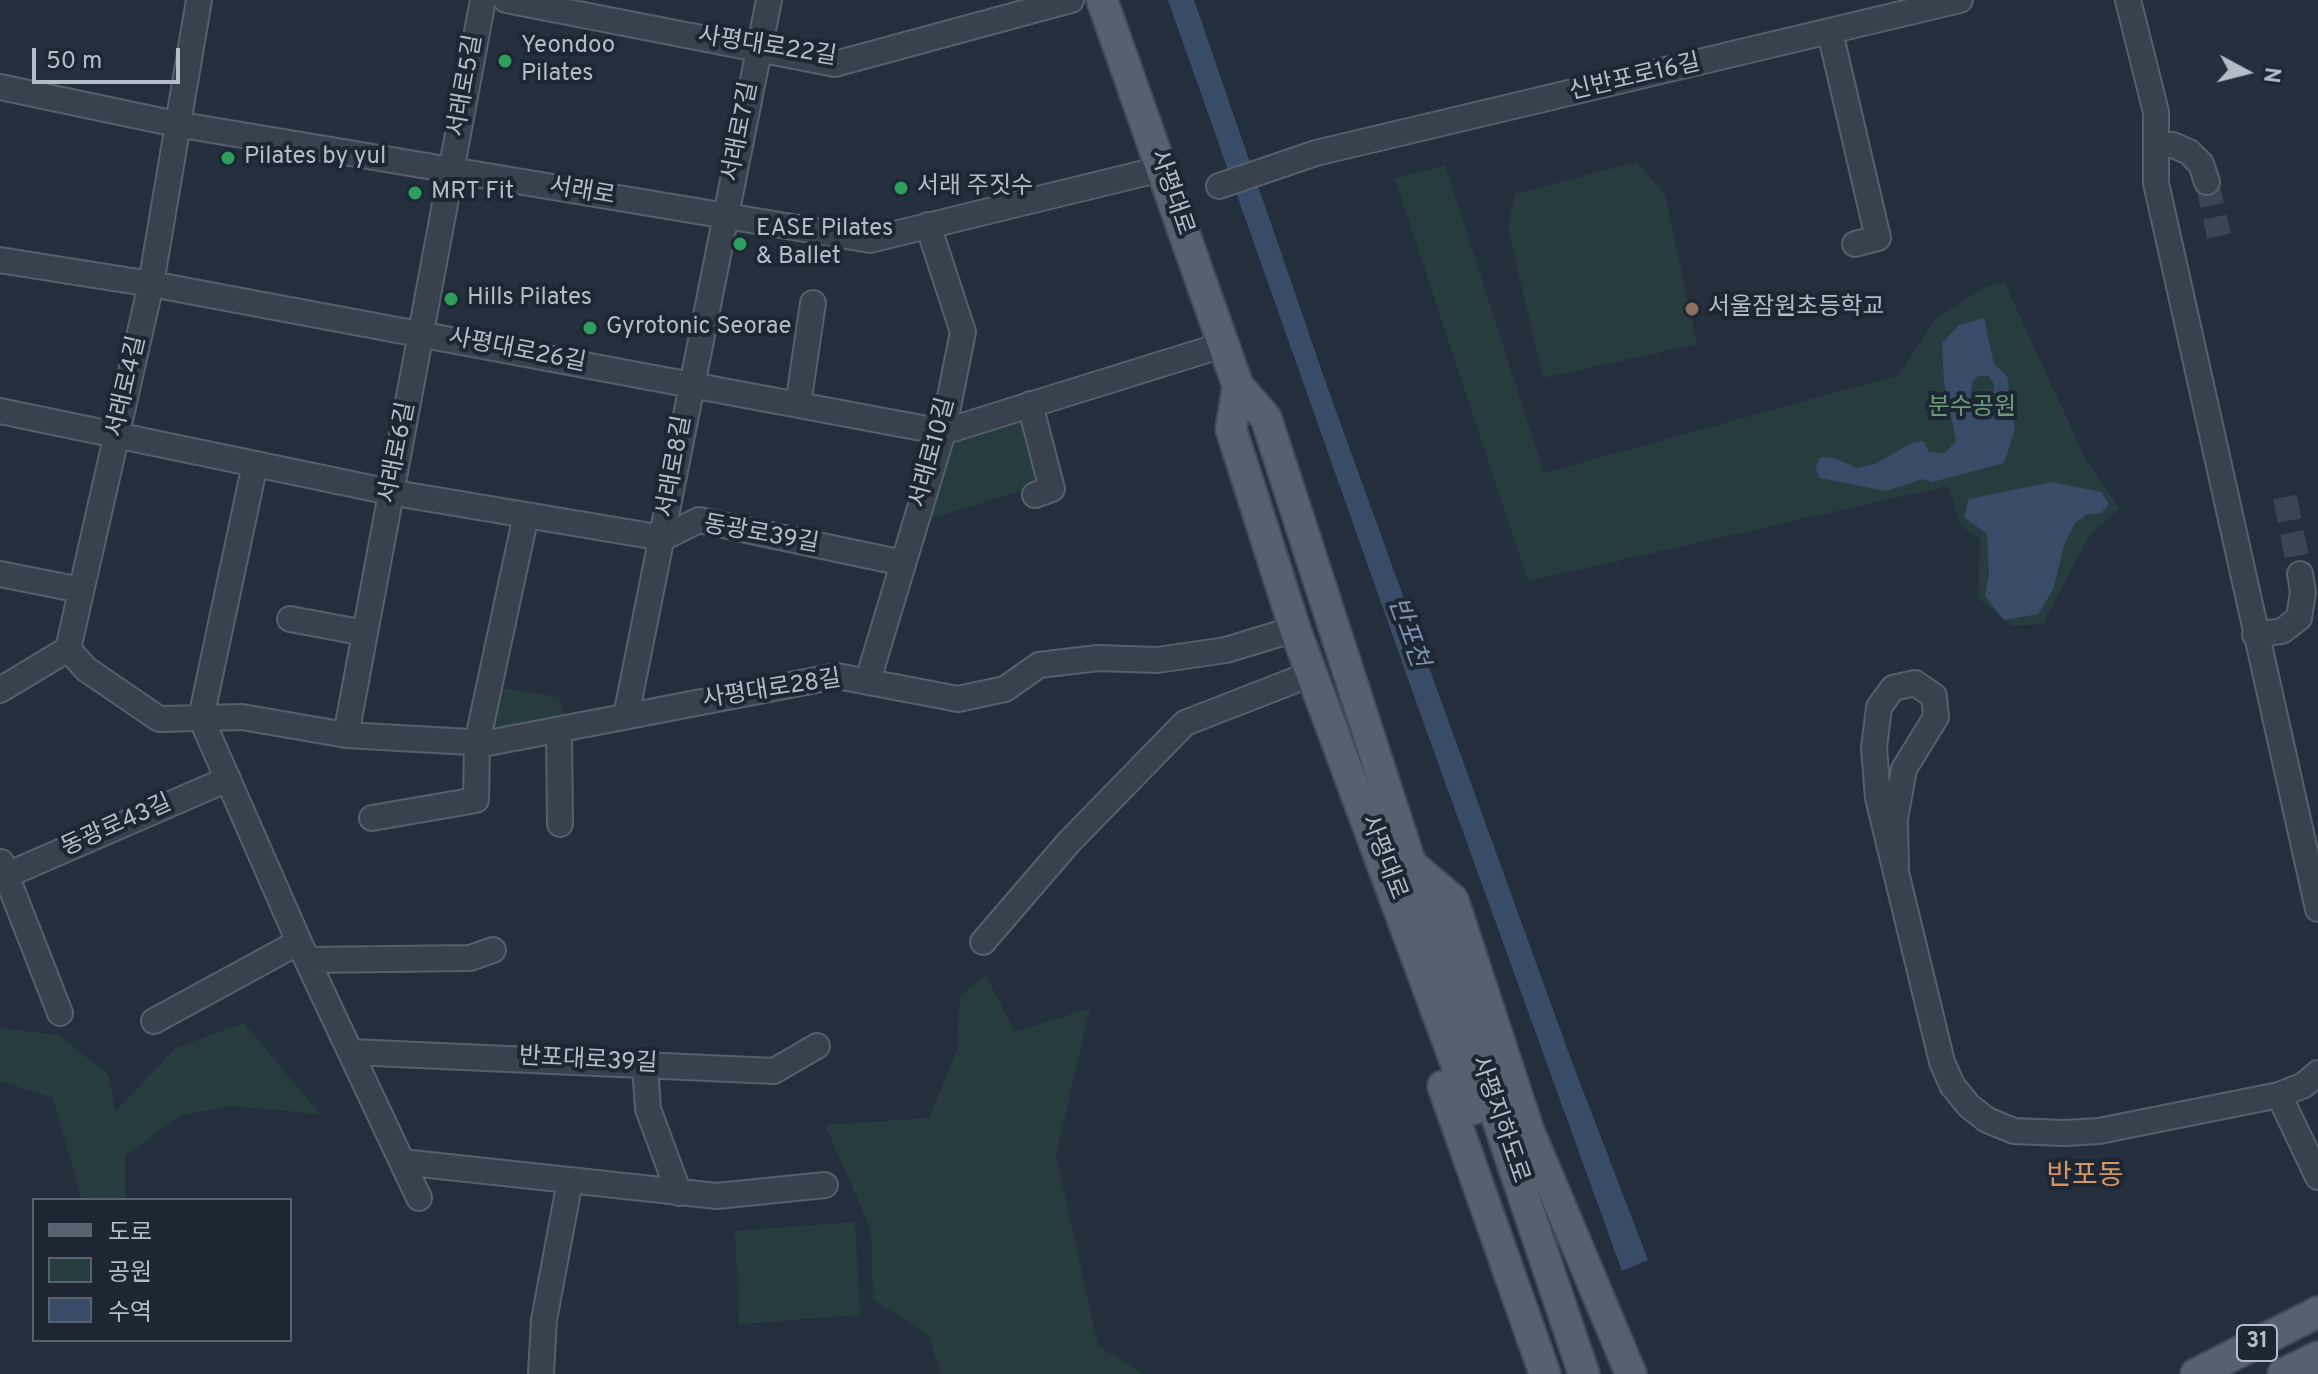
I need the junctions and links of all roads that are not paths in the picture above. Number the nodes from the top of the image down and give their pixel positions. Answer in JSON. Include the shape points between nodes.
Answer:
{"nodes":[{"id":1,"x":199,"y":0,"type":"edge"},
{"id":2,"x":483,"y":0,"type":"edge"},
{"id":3,"x":506,"y":0,"type":"edge"},
{"id":4,"x":769,"y":0,"type":"edge"},
{"id":5,"x":1071,"y":0,"type":"edge"},
{"id":6,"x":1102,"y":0,"type":"edge"},
{"id":7,"x":1960,"y":0,"type":"edge"},
{"id":8,"x":2128,"y":0,"type":"edge"},
{"id":9,"x":1830,"y":32,"type":"junction"},
{"id":10,"x":759,"y":49,"type":"junction"},
{"id":11,"x":0,"y":87,"type":"edge"},
{"id":12,"x":176,"y":124,"type":"junction"},
{"id":13,"x":2156,"y":145,"type":"junction"},
{"id":14,"x":1161,"y":169,"type":"junction"},
{"id":15,"x":452,"y":171,"type":"junction"},
{"id":16,"x":2207,"y":182,"type":"tunnel mouth"},
{"id":17,"x":1219,"y":186,"type":"dead end"},
{"id":18,"x":725,"y":218,"type":"junction"},
{"id":19,"x":928,"y":225,"type":"junction"},
{"id":20,"x":1855,"y":244,"type":"dead end"},
{"id":21,"x":0,"y":260,"type":"edge"},
{"id":22,"x":151,"y":284,"type":"junction"},
{"id":23,"x":813,"y":303,"type":"dead end"},
{"id":24,"x":421,"y":335,"type":"junction"},
{"id":25,"x":1223,"y":345,"type":"junction"},
{"id":26,"x":691,"y":385,"type":"junction"},
{"id":27,"x":1238,"y":386,"type":"junction"},
{"id":28,"x":1030,"y":404,"type":"junction"},
{"id":29,"x":798,"y":405,"type":"junction"},
{"id":30,"x":0,"y":411,"type":"edge"},
{"id":31,"x":943,"y":432,"type":"junction"},
{"id":32,"x":117,"y":436,"type":"junction"},
{"id":33,"x":255,"y":464,"type":"junction"},
{"id":34,"x":391,"y":493,"type":"junction"},
{"id":35,"x":1035,"y":495,"type":"dead end"},
{"id":36,"x":526,"y":515,"type":"junction"},
{"id":37,"x":663,"y":538,"type":"junction"},
{"id":38,"x":903,"y":563,"type":"junction"},
{"id":39,"x":0,"y":574,"type":"edge"},
{"id":40,"x":2300,"y":574,"type":"tunnel mouth"},
{"id":41,"x":81,"y":590,"type":"junction"},
{"id":42,"x":290,"y":619,"type":"dead end"},
{"id":43,"x":1295,"y":629,"type":"junction"},
{"id":44,"x":365,"y":633,"type":"junction"},
{"id":45,"x":2255,"y":635,"type":"junction"},
{"id":46,"x":68,"y":649,"type":"junction"},
{"id":47,"x":1311,"y":674,"type":"junction"},
{"id":48,"x":868,"y":680,"type":"junction"},
{"id":49,"x":0,"y":690,"type":"edge"},
{"id":50,"x":626,"y":716,"type":"junction"},
{"id":51,"x":201,"y":718,"type":"junction"},
{"id":52,"x":559,"y":730,"type":"junction"},
{"id":53,"x":346,"y":735,"type":"junction"},
{"id":54,"x":477,"y":743,"type":"junction"},
{"id":55,"x":228,"y":779,"type":"junction"},
{"id":56,"x":2307,"y":814,"type":"edge"},
{"id":57,"x":372,"y":818,"type":"dead end"},
{"id":58,"x":560,"y":824,"type":"dead end"},
{"id":59,"x":1411,"y":865,"type":"junction"},
{"id":60,"x":1896,"y":869,"type":"junction"},
{"id":61,"x":2,"y":871,"type":"edge"},
{"id":62,"x":2318,"y":909,"type":"edge"},
{"id":63,"x":1404,"y":917,"type":"junction"},
{"id":64,"x":983,"y":942,"type":"dead end"},
{"id":65,"x":493,"y":950,"type":"dead end"},
{"id":66,"x":303,"y":951,"type":"junction"},
{"id":67,"x":60,"y":1013,"type":"dead end"},
{"id":68,"x":154,"y":1021,"type":"dead end"},
{"id":69,"x":817,"y":1046,"type":"dead end"},
{"id":70,"x":352,"y":1052,"type":"junction"},
{"id":71,"x":645,"y":1065,"type":"junction"},
{"id":72,"x":2318,"y":1073,"type":"edge"},
{"id":73,"x":2279,"y":1095,"type":"junction"},
{"id":74,"x":402,"y":1162,"type":"junction"},
{"id":75,"x":2318,"y":1177,"type":"edge"},
{"id":76,"x":570,"y":1181,"type":"junction"},
{"id":77,"x":825,"y":1185,"type":"dead end"},
{"id":78,"x":679,"y":1193,"type":"junction"},
{"id":79,"x":419,"y":1198,"type":"dead end"},
{"id":80,"x":2318,"y":1312,"type":"edge"},
{"id":81,"x":2318,"y":1357,"type":"edge"},
{"id":82,"x":541,"y":1374,"type":"edge"},
{"id":83,"x":1545,"y":1374,"type":"edge"},
{"id":84,"x":1567,"y":1374,"type":"edge"},
{"id":85,"x":1584,"y":1374,"type":"edge"},
{"id":86,"x":1631,"y":1374,"type":"edge"},
{"id":87,"x":2196,"y":1374,"type":"edge"},
{"id":88,"x":2283,"y":1374,"type":"edge"}],
"edges":[{"from":1,"to":12,"type":"street","name":"서래로4길"},
{"from":2,"to":15,"type":"street","name":"서래로5길"},
{"from":3,"to":10,"type":"street","name":"사평대로22길"},
{"from":4,"to":10,"type":"street","name":"서래로7길"},
{"from":5,"to":10,"type":"street","name":"사평대로22길","via":[[835,64]]},
{"from":6,"to":14,"type":"main road","name":"사평대로"},
{"from":7,"to":9,"type":"street","name":"신반포로16길"},
{"from":8,"to":13,"type":"street","via":[[2156,112]]},
{"from":9,"to":17,"type":"street","name":"신반포로16길","via":[[1308,155]]},
{"from":9,"to":20,"type":"street","via":[[1878,238]]},
{"from":10,"to":18,"type":"street","name":"서래로7길"},
{"from":11,"to":12,"type":"street","name":"서래로"},
{"from":12,"to":15,"type":"street","name":"서래로"},
{"from":12,"to":22,"type":"street","name":"서래로4길"},
{"from":13,"to":16,"type":"street","via":[[2189,152],[2201,164]]},
{"from":13,"to":45,"type":"street","via":[[2159,197]]},
{"from":14,"to":19,"type":"street","name":"서래로"},
{"from":14,"to":25,"type":"main road","name":"사평대로"},
{"from":15,"to":18,"type":"street","name":"서래로"},
{"from":15,"to":24,"type":"street","name":"서래로6길"},
{"from":18,"to":19,"type":"street","name":"서래로","via":[[870,240]]},
{"from":18,"to":26,"type":"street","name":"서래로8길"},
{"from":19,"to":31,"type":"street","name":"서래로10길","via":[[963,332]]},
{"from":21,"to":22,"type":"street","name":"사평대로26길"},
{"from":22,"to":24,"type":"street","name":"사평대로26길"},
{"from":22,"to":32,"type":"street","name":"서래로4길"},
{"from":23,"to":29,"type":"street"},
{"from":24,"to":26,"type":"street","name":"사평대로26길"},
{"from":24,"to":34,"type":"street","name":"서래로6길"},
{"from":25,"to":27,"type":"main road","name":"사평대로"},
{"from":25,"to":28,"type":"street","name":"사평대로26길"},
{"from":26,"to":29,"type":"street","name":"사평대로26길"},
{"from":26,"to":37,"type":"street","name":"서래로8길"},
{"from":27,"to":43,"type":"main road","name":"사평대로","via":[[1231,429]]},
{"from":27,"to":59,"type":"main road","name":"사평대로","via":[[1266,418]]},
{"from":28,"to":31,"type":"street","name":"사평대로26길"},
{"from":28,"to":35,"type":"street","via":[[1052,489]]},
{"from":29,"to":31,"type":"street","name":"사평대로26길"},
{"from":30,"to":32,"type":"street"},
{"from":31,"to":38,"type":"street","name":"서래로10길"},
{"from":32,"to":33,"type":"street"},
{"from":32,"to":41,"type":"street","name":"서래로4길"},
{"from":33,"to":34,"type":"street"},
{"from":33,"to":51,"type":"street"},
{"from":34,"to":36,"type":"street"},
{"from":34,"to":44,"type":"street","name":"서래로6길"},
{"from":36,"to":37,"type":"street"},
{"from":36,"to":54,"type":"street"},
{"from":37,"to":38,"type":"street","name":"동광로39길","via":[[699,520]]},
{"from":37,"to":50,"type":"street","name":"서래로8길"},
{"from":38,"to":48,"type":"street","name":"서래로10길"},
{"from":39,"to":41,"type":"street"},
{"from":40,"to":45,"type":"street","via":[[2299,618],[2282,631]]},
{"from":41,"to":46,"type":"street","name":"서래로4길"},
{"from":42,"to":44,"type":"street"},
{"from":43,"to":47,"type":"main road","name":"사평대로"},
{"from":43,"to":48,"type":"street","name":"사평대로28길","via":[[1226,650],[1157,660],[1098,658],[1039,665],[1005,689],[958,699]]},
{"from":44,"to":53,"type":"street","name":"서래로6길"},
{"from":45,"to":56,"type":"street"},
{"from":46,"to":49,"type":"street"},
{"from":46,"to":51,"type":"street","name":"사평대로28길","via":[[86,669],[159,719]]},
{"from":47,"to":63,"type":"main road","name":"사평대로"},
{"from":47,"to":64,"type":"street","via":[[1185,723],[1069,842]]},
{"from":48,"to":50,"type":"street","name":"사평대로28길","via":[[837,676]]},
{"from":50,"to":52,"type":"street","name":"사평대로28길"},
{"from":51,"to":53,"type":"street","name":"사평대로28길","via":[[242,717]]},
{"from":51,"to":55,"type":"street"},
{"from":52,"to":54,"type":"street","name":"사평대로28길"},
{"from":52,"to":58,"type":"street"},
{"from":53,"to":54,"type":"street","name":"사평대로28길"},
{"from":54,"to":57,"type":"street","via":[[476,800]]},
{"from":55,"to":61,"type":"street","name":"동광로43길"},
{"from":55,"to":66,"type":"street"},
{"from":56,"to":62,"type":"street"},
{"from":59,"to":85,"type":"main road","name":"사평지하도로"},
{"from":59,"to":86,"type":"main road","via":[[1453,900],[1528,1129]]},
{"from":60,"to":60,"type":"street","via":[[1895,819],[1904,769],[1936,717],[1934,696],[1915,683],[1893,688],[1879,707],[1874,748],[1878,798]]},
{"from":60,"to":73,"type":"street","via":[[1942,1062],[1952,1085],[1987,1120],[2014,1131],[2099,1131]]},
{"from":61,"to":67,"type":"street","name":"동광로43길"},
{"from":63,"to":83,"type":"main road","name":"사평대로","via":[[1396,953]]},
{"from":63,"to":84,"type":"main road","name":"사평지하도로"},
{"from":65,"to":66,"type":"street","via":[[470,958]]},
{"from":66,"to":68,"type":"street"},
{"from":66,"to":70,"type":"street"},
{"from":69,"to":71,"type":"street","name":"반포대로39길","via":[[774,1071]]},
{"from":70,"to":71,"type":"street","name":"반포대로39길"},
{"from":70,"to":74,"type":"street"},
{"from":71,"to":78,"type":"street","via":[[648,1109]]},
{"from":72,"to":73,"type":"street"},
{"from":73,"to":75,"type":"street"},
{"from":74,"to":76,"type":"street"},
{"from":74,"to":79,"type":"street"},
{"from":76,"to":78,"type":"street"},
{"from":76,"to":82,"type":"street","via":[[544,1320]]},
{"from":77,"to":78,"type":"street","via":[[717,1196]]},
{"from":80,"to":87,"type":"main road","number":"31"},
{"from":81,"to":88,"type":"main road","number":"31"}]}
